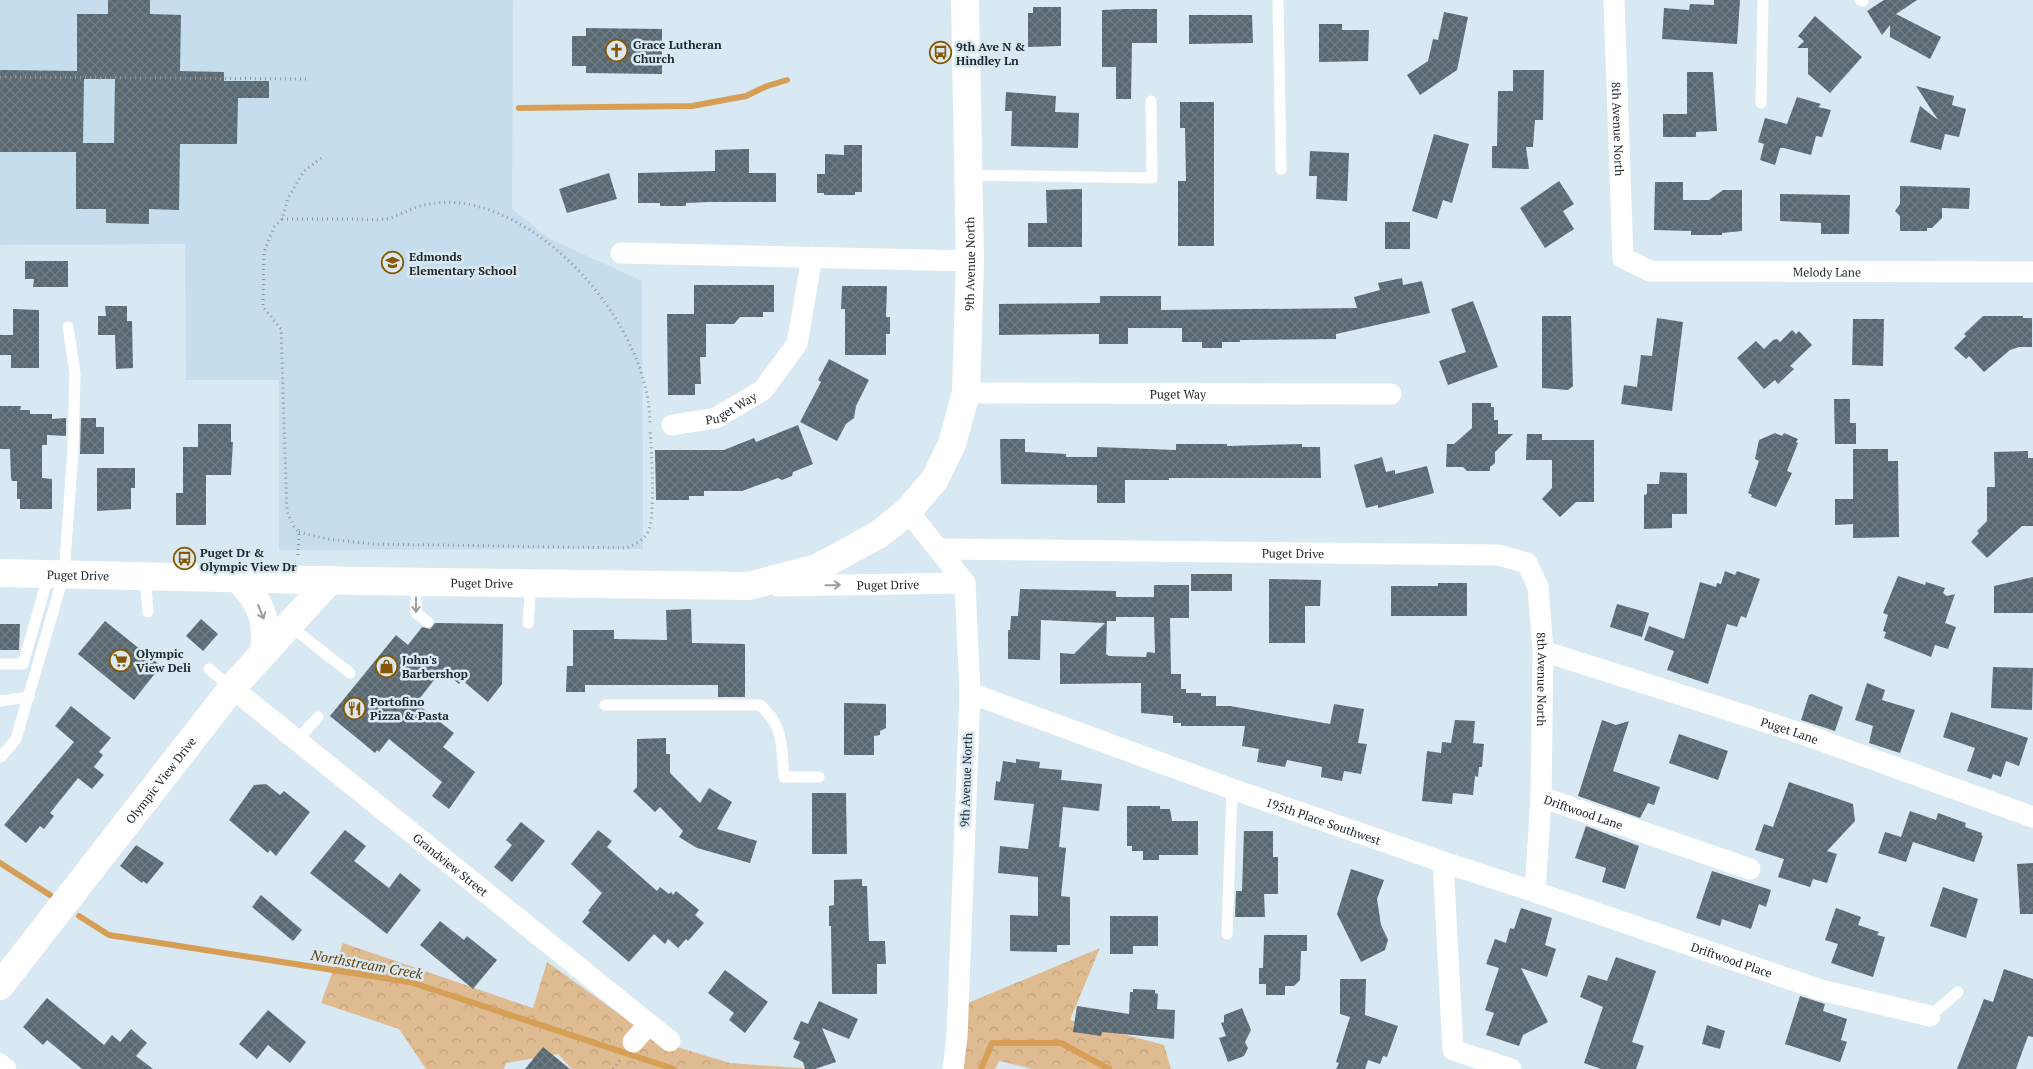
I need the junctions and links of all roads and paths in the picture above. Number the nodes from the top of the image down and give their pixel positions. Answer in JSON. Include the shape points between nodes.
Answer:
{"nodes":[{"id":1,"x":965,"y":0,"type":"edge"},
{"id":2,"x":1278,"y":0,"type":"edge"},
{"id":3,"x":1614,"y":0,"type":"edge"},
{"id":4,"x":1763,"y":0,"type":"edge"},
{"id":5,"x":0,"y":78,"type":"edge"},
{"id":6,"x":308,"y":80,"type":"dead end"},
{"id":7,"x":1151,"y":101,"type":"dead end"},
{"id":8,"x":1761,"y":103,"type":"dead end"},
{"id":9,"x":323,"y":157,"type":"dead end"},
{"id":10,"x":1281,"y":169,"type":"dead end"},
{"id":11,"x":968,"y":175,"type":"junction"},
{"id":12,"x":282,"y":219,"type":"junction"},
{"id":13,"x":621,"y":253,"type":"dead end"},
{"id":14,"x":812,"y":257,"type":"junction"},
{"id":15,"x":1623,"y":258,"type":"joint"},
{"id":16,"x":970,"y":261,"type":"junction"},
{"id":17,"x":2033,"y":272,"type":"edge"},
{"id":18,"x":68,"y":327,"type":"dead end"},
{"id":19,"x":966,"y":393,"type":"junction"},
{"id":20,"x":1391,"y":394,"type":"dead end"},
{"id":21,"x":672,"y":424,"type":"dead end"},
{"id":22,"x":908,"y":511,"type":"junction"},
{"id":23,"x":299,"y":532,"type":"junction"},
{"id":24,"x":938,"y":549,"type":"junction"},
{"id":25,"x":298,"y":555,"type":"dead end"},
{"id":26,"x":1527,"y":563,"type":"joint"},
{"id":27,"x":0,"y":572,"type":"edge"},
{"id":28,"x":57,"y":574,"type":"junction"},
{"id":29,"x":145,"y":576,"type":"junction"},
{"id":30,"x":238,"y":578,"type":"junction"},
{"id":31,"x":330,"y":580,"type":"junction"},
{"id":32,"x":416,"y":581,"type":"junction"},
{"id":33,"x":531,"y":583,"type":"junction"},
{"id":34,"x":965,"y":583,"type":"junction"},
{"id":35,"x":749,"y":586,"type":"junction"},
{"id":36,"x":148,"y":612,"type":"dead end"},
{"id":37,"x":428,"y":622,"type":"dead end"},
{"id":38,"x":528,"y":623,"type":"dead end"},
{"id":39,"x":289,"y":625,"type":"junction"},
{"id":40,"x":1543,"y":651,"type":"junction"},
{"id":41,"x":264,"y":652,"type":"junction"},
{"id":42,"x":0,"y":664,"type":"edge"},
{"id":43,"x":209,"y":669,"type":"dead end"},
{"id":44,"x":350,"y":673,"type":"dead end"},
{"id":45,"x":232,"y":688,"type":"junction"},
{"id":46,"x":970,"y":693,"type":"junction"},
{"id":47,"x":29,"y":697,"type":"junction"},
{"id":48,"x":0,"y":702,"type":"edge"},
{"id":49,"x":605,"y":705,"type":"dead end"},
{"id":50,"x":318,"y":716,"type":"dead end"},
{"id":51,"x":297,"y":740,"type":"junction"},
{"id":52,"x":1,"y":757,"type":"dead end"},
{"id":53,"x":819,"y":777,"type":"dead end"},
{"id":54,"x":1232,"y":790,"type":"junction"},
{"id":55,"x":1541,"y":797,"type":"junction"},
{"id":56,"x":2033,"y":817,"type":"edge"},
{"id":57,"x":1443,"y":862,"type":"junction"},
{"id":58,"x":1750,"y":870,"type":"dead end"},
{"id":59,"x":1535,"y":892,"type":"junction"},
{"id":60,"x":1227,"y":934,"type":"dead end"},
{"id":61,"x":0,"y":986,"type":"edge"},
{"id":62,"x":1958,"y":992,"type":"dead end"},
{"id":63,"x":1930,"y":1016,"type":"joint"},
{"id":64,"x":649,"y":1024,"type":"junction"},
{"id":65,"x":670,"y":1041,"type":"dead end"},
{"id":66,"x":634,"y":1042,"type":"dead end"},
{"id":67,"x":0,"y":1064,"type":"edge"},
{"id":68,"x":6,"y":1069,"type":"edge"},
{"id":69,"x":953,"y":1069,"type":"edge"},
{"id":70,"x":1511,"y":1069,"type":"edge"}],
"edges":[{"from":1,"to":11,"type":"main road","name":"9th Avenue North"},
{"from":2,"to":10,"type":"lane"},
{"from":3,"to":15,"type":"street","name":"8th Avenue North"},
{"from":4,"to":8,"type":"lane"},
{"from":5,"to":6,"type":"path"},
{"from":7,"to":11,"type":"lane","via":[[1152,178]]},
{"from":9,"to":12,"type":"path","via":[[304,171],[288,198]]},
{"from":11,"to":16,"type":"main road","name":"9th Avenue North"},
{"from":12,"to":23,"type":"path","via":[[274,227],[264,252],[263,307],[281,329],[287,512]]},
{"from":12,"to":23,"type":"path","via":[[385,219],[435,202],[461,203],[513,219],[579,271],[607,304],[645,380],[650,410],[652,505],[649,531],[640,542],[627,548],[373,544]]},
{"from":13,"to":14,"type":"street"},
{"from":14,"to":16,"type":"street"},
{"from":14,"to":21,"type":"street","name":"Puget Way","via":[[797,344],[763,390],[716,418]]},
{"from":15,"to":17,"type":"street","name":"Melody Lane","via":[[1650,270]]},
{"from":16,"to":19,"type":"main road","name":"9th Avenue North"},
{"from":18,"to":28,"type":"lane","via":[[75,382],[73,450]]},
{"from":19,"to":20,"type":"street","name":"Puget Way"},
{"from":19,"to":22,"type":"main road","name":"9th Avenue North","via":[[952,444],[938,473]]},
{"from":22,"to":24,"type":"street"},
{"from":22,"to":35,"type":"main road","name":"9th Avenue North","via":[[878,535],[817,568]]},
{"from":23,"to":25,"type":"path"},
{"from":24,"to":26,"type":"street","name":"Puget Drive","via":[[1498,555]]},
{"from":24,"to":34,"type":"street"},
{"from":26,"to":40,"type":"street","name":"8th Avenue North","via":[[1538,587]]},
{"from":27,"to":28,"type":"main road","name":"Puget Drive"},
{"from":28,"to":29,"type":"main road","name":"Puget Drive"},
{"from":28,"to":42,"type":"lane","via":[[23,664]]},
{"from":28,"to":47,"type":"lane"},
{"from":29,"to":30,"type":"main road","name":"Puget Drive"},
{"from":29,"to":36,"type":"lane"},
{"from":30,"to":31,"type":"main road","name":"Puget Drive"},
{"from":30,"to":41,"type":"main road","one_way":true,"via":[[260,607],[265,622]]},
{"from":31,"to":32,"type":"main road","name":"Puget Drive"},
{"from":31,"to":39,"type":"main road","name":"Olympic View Drive"},
{"from":32,"to":33,"type":"main road","name":"Puget Drive"},
{"from":32,"to":37,"type":"lane","one_way":true,"via":[[416,613]]},
{"from":33,"to":35,"type":"main road","name":"Puget Drive"},
{"from":33,"to":38,"type":"lane"},
{"from":35,"to":34,"type":"street","name":"Puget Drive","one_way":true},
{"from":34,"to":46,"type":"street","name":"9th Avenue North"},
{"from":39,"to":41,"type":"main road","name":"Olympic View Drive"},
{"from":39,"to":44,"type":"lane"},
{"from":40,"to":55,"type":"street","name":"8th Avenue North"},
{"from":40,"to":56,"type":"street","name":"Puget Lane","via":[[1796,732]]},
{"from":41,"to":45,"type":"main road","name":"Olympic View Drive"},
{"from":43,"to":45,"type":"lane"},
{"from":45,"to":51,"type":"street","name":"Grandview Street"},
{"from":45,"to":61,"type":"main road","name":"Olympic View Drive"},
{"from":46,"to":54,"type":"street","name":"195th Place Southwest"},
{"from":46,"to":69,"type":"street","name":"9th Avenue North","via":[[958,1037]]},
{"from":47,"to":48,"type":"lane"},
{"from":47,"to":52,"type":"lane","via":[[16,739]]},
{"from":49,"to":53,"type":"lane","via":[[760,705],[773,716],[779,731],[784,777]]},
{"from":50,"to":51,"type":"lane"},
{"from":51,"to":64,"type":"street","name":"Grandview Street"},
{"from":54,"to":57,"type":"street","name":"195th Place Southwest"},
{"from":54,"to":60,"type":"lane"},
{"from":55,"to":58,"type":"street","name":"Driftwood Lane"},
{"from":55,"to":59,"type":"street","name":"Driftwood Lane"},
{"from":57,"to":59,"type":"street"},
{"from":57,"to":70,"type":"street","via":[[1453,1050]]},
{"from":59,"to":63,"type":"street","name":"Driftwood Place","via":[[1821,990]]},
{"from":62,"to":63,"type":"lane"},
{"from":64,"to":65,"type":"street","name":"Grandview Street"},
{"from":64,"to":66,"type":"street"},
{"from":67,"to":68,"type":"street"}]}
